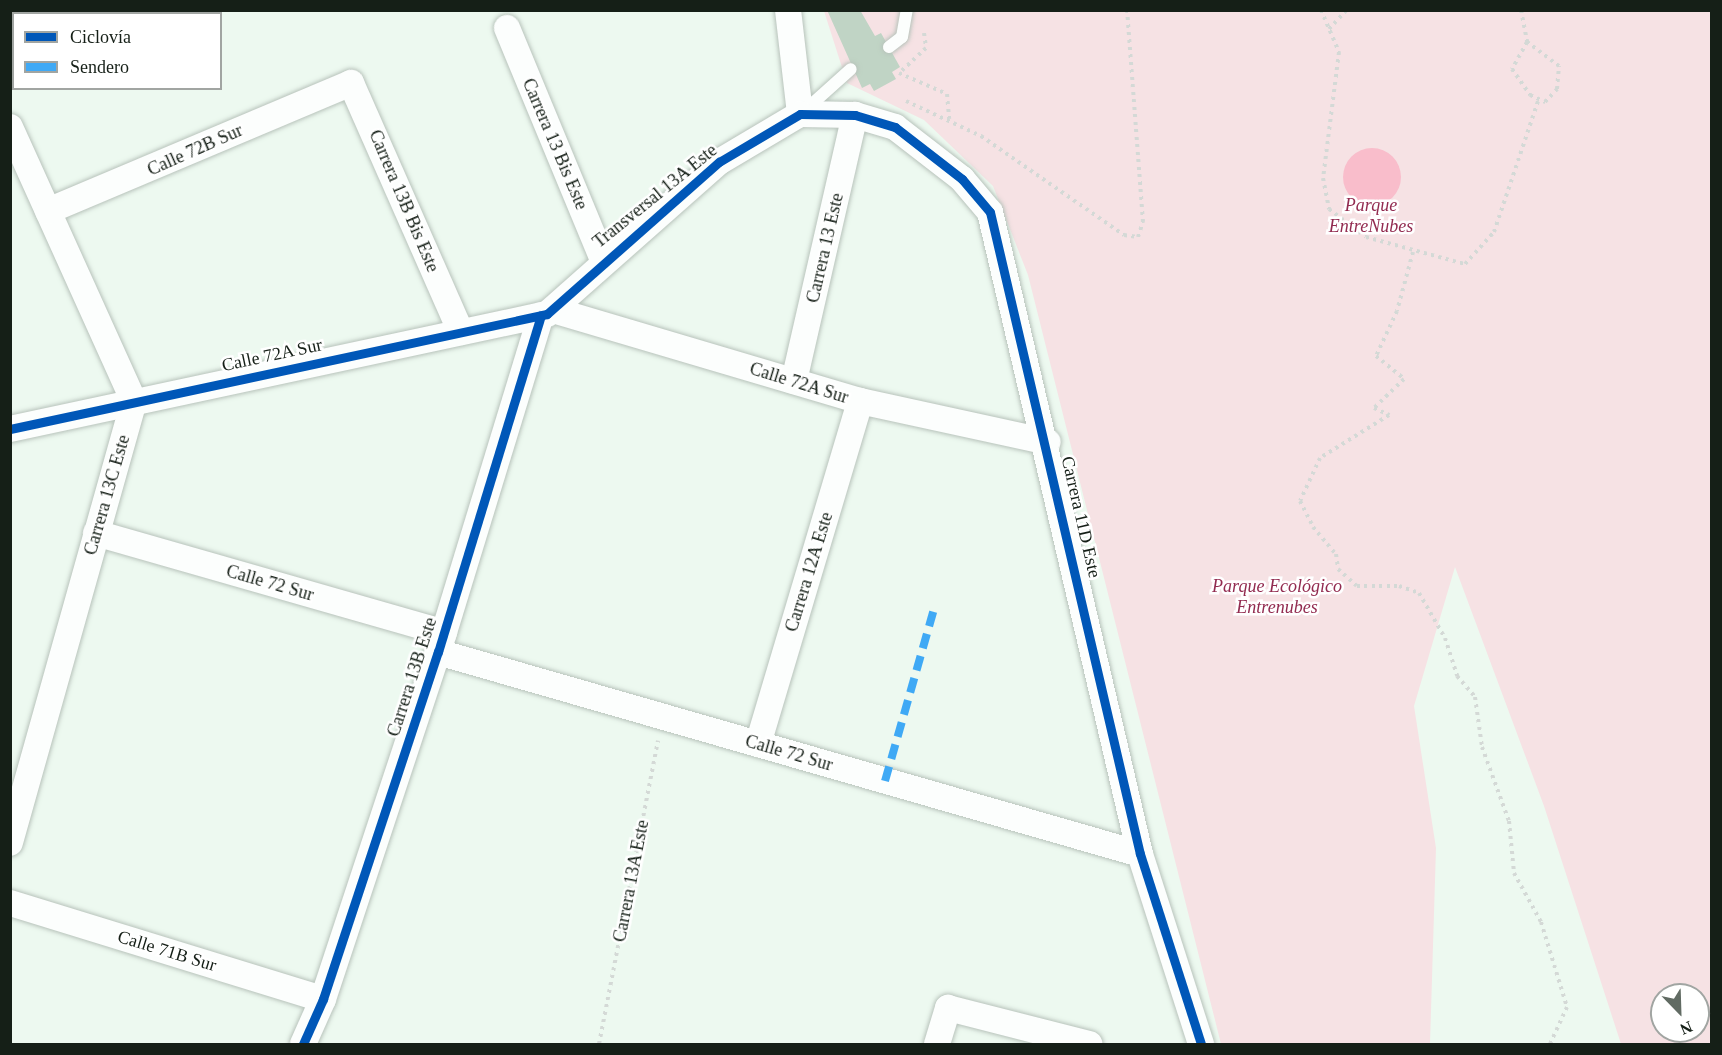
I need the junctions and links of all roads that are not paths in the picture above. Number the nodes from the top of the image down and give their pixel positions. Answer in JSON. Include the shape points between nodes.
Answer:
{"nodes":[{"id":1,"x":788,"y":10,"type":"edge"},
{"id":2,"x":907,"y":10,"type":"edge"},
{"id":3,"x":507,"y":28,"type":"dead end"},
{"id":4,"x":889,"y":47,"type":"dead end"},
{"id":5,"x":851,"y":69,"type":"dead end"},
{"id":6,"x":339,"y":84,"type":"joint"},
{"id":7,"x":800,"y":114,"type":"junction"},
{"id":8,"x":855,"y":115,"type":"junction"},
{"id":9,"x":10,"y":127,"type":"edge"},
{"id":10,"x":48,"y":211,"type":"junction"},
{"id":11,"x":603,"y":260,"type":"junction"},
{"id":12,"x":547,"y":313,"type":"junction"},
{"id":13,"x":461,"y":332,"type":"junction"},
{"id":14,"x":794,"y":381,"type":"junction"},
{"id":15,"x":134,"y":401,"type":"junction"},
{"id":16,"x":860,"y":401,"type":"junction"},
{"id":17,"x":10,"y":429,"type":"edge"},
{"id":18,"x":1047,"y":442,"type":"junction"},
{"id":19,"x":96,"y":532,"type":"junction"},
{"id":20,"x":441,"y":642,"type":"junction"},
{"id":21,"x":758,"y":744,"type":"junction"},
{"id":22,"x":10,"y":843,"type":"edge"},
{"id":23,"x":1140,"y":854,"type":"junction"},
{"id":24,"x":10,"y":903,"type":"edge"},
{"id":25,"x":323,"y":999,"type":"junction"},
{"id":26,"x":303,"y":1044,"type":"edge"},
{"id":27,"x":937,"y":1044,"type":"edge"},
{"id":28,"x":1089,"y":1044,"type":"edge"},
{"id":29,"x":1201,"y":1044,"type":"edge"}],
"edges":[{"from":1,"to":7,"type":"street"},
{"from":2,"to":4,"type":"lane","via":[[903,37]]},
{"from":3,"to":11,"type":"street","name":"Carrera 13 Bis Este"},
{"from":5,"to":7,"type":"lane"},
{"from":6,"to":10,"type":"street","name":"Calle 72B Sur","via":[[193,152]]},
{"from":6,"to":13,"type":"street","name":"Carrera 13B Bis Este","via":[[355,86]]},
{"from":7,"to":8,"type":"street","name":"Carrera 11D Este"},
{"from":7,"to":11,"type":"street","name":"Transversal 13A Este","via":[[719,162]]},
{"from":8,"to":14,"type":"street","name":"Carrera 13 Este"},
{"from":8,"to":18,"type":"street","name":"Carrera 11D Este","via":[[895,127],[962,179],[990,212]]},
{"from":9,"to":10,"type":"street"},
{"from":10,"to":15,"type":"street"},
{"from":11,"to":12,"type":"street","name":"Transversal 13A Este"},
{"from":12,"to":13,"type":"street","name":"Calle 72A Sur"},
{"from":12,"to":14,"type":"street","name":"Calle 72A Sur"},
{"from":12,"to":20,"type":"street","name":"Carrera 13B Este"},
{"from":13,"to":15,"type":"street","name":"Calle 72A Sur"},
{"from":14,"to":16,"type":"street","name":"Calle 72A Sur"},
{"from":15,"to":17,"type":"street","name":"Calle 72A Sur"},
{"from":15,"to":19,"type":"street","name":"Carrera 13C Este"},
{"from":16,"to":18,"type":"street","name":"Calle 72A Sur"},
{"from":16,"to":21,"type":"street","name":"Carrera 12A Este"},
{"from":18,"to":23,"type":"street","name":"Carrera 11D Este"},
{"from":19,"to":20,"type":"street","name":"Calle 72 Sur"},
{"from":19,"to":22,"type":"street","name":"Carrera 13C Este"},
{"from":20,"to":21,"type":"street","name":"Calle 72 Sur","via":[[663,717]]},
{"from":20,"to":25,"type":"street","name":"Carrera 13B Este"},
{"from":21,"to":23,"type":"street","name":"Calle 72 Sur"},
{"from":23,"to":29,"type":"street","name":"Carrera 11D Este"},
{"from":24,"to":25,"type":"street","name":"Calle 71B Sur"},
{"from":25,"to":26,"type":"street","name":"Carrera 13B Este"},
{"from":27,"to":28,"type":"street","via":[[948,1008]]}]}
